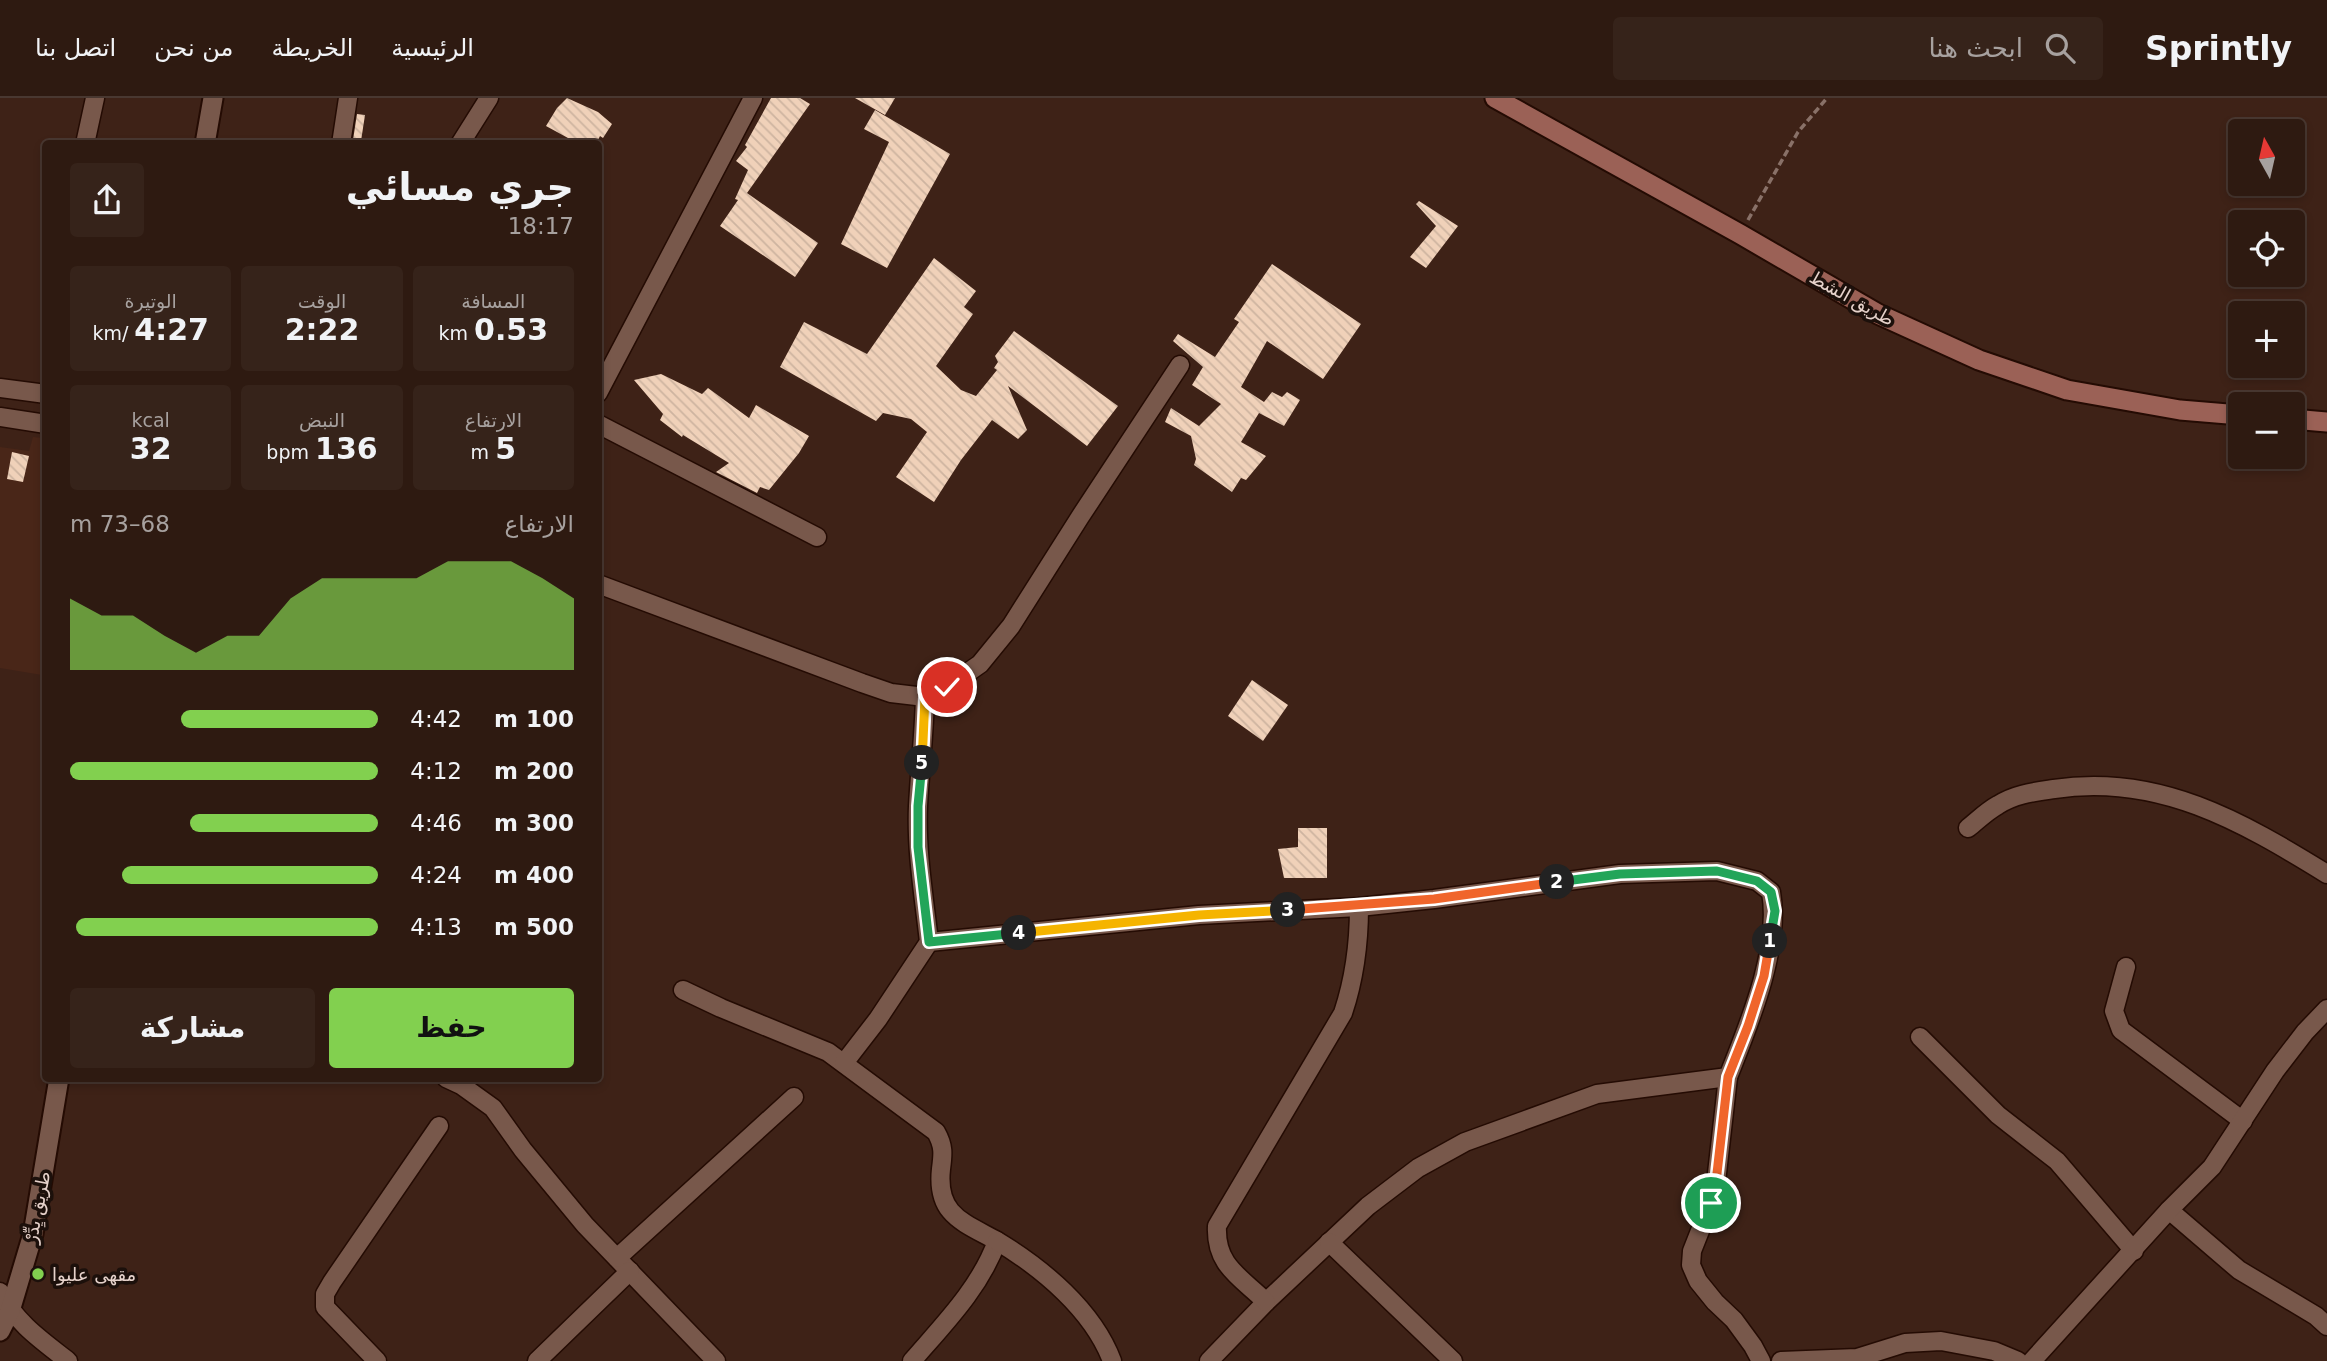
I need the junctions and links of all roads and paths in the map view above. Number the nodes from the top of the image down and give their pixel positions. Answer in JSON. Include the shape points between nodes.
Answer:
{"nodes":[{"id":1,"x":94,"y":98,"type":"edge"},
{"id":2,"x":213,"y":98,"type":"edge"},
{"id":3,"x":348,"y":98,"type":"edge"},
{"id":4,"x":489,"y":98,"type":"edge"},
{"id":5,"x":753,"y":98,"type":"edge"},
{"id":6,"x":1495,"y":98,"type":"edge"},
{"id":7,"x":1826,"y":98,"type":"edge"},
{"id":8,"x":86,"y":140,"type":"edge"},
{"id":9,"x":206,"y":140,"type":"edge"},
{"id":10,"x":342,"y":140,"type":"edge"},
{"id":11,"x":463,"y":140,"type":"edge"},
{"id":12,"x":1740,"y":234,"type":"junction"},
{"id":13,"x":1180,"y":365,"type":"dead end"},
{"id":14,"x":602,"y":385,"type":"edge"},
{"id":15,"x":0,"y":388,"type":"edge"},
{"id":16,"x":42,"y":393,"type":"edge"},
{"id":17,"x":2228,"y":414,"type":"edge"},
{"id":18,"x":0,"y":417,"type":"edge"},
{"id":19,"x":2305,"y":420,"type":"edge"},
{"id":20,"x":2327,"y":422,"type":"edge"},
{"id":21,"x":42,"y":423,"type":"edge"},
{"id":22,"x":602,"y":426,"type":"edge"},
{"id":23,"x":817,"y":537,"type":"dead end"},
{"id":24,"x":602,"y":586,"type":"edge"},
{"id":25,"x":925,"y":697,"type":"junction"},
{"id":26,"x":1968,"y":828,"type":"dead end"},
{"id":27,"x":2327,"y":874,"type":"edge"},
{"id":28,"x":1359,"y":907,"type":"junction"},
{"id":29,"x":929,"y":942,"type":"junction"},
{"id":30,"x":2126,"y":967,"type":"dead end"},
{"id":31,"x":683,"y":990,"type":"dead end"},
{"id":32,"x":2327,"y":1009,"type":"edge"},
{"id":33,"x":1920,"y":1037,"type":"dead end"},
{"id":34,"x":844,"y":1063,"type":"junction"},
{"id":35,"x":1728,"y":1077,"type":"junction"},
{"id":36,"x":58,"y":1082,"type":"edge"},
{"id":37,"x":455,"y":1082,"type":"edge"},
{"id":38,"x":794,"y":1097,"type":"dead end"},
{"id":39,"x":2243,"y":1121,"type":"junction"},
{"id":40,"x":439,"y":1126,"type":"dead end"},
{"id":41,"x":2169,"y":1210,"type":"junction"},
{"id":42,"x":997,"y":1241,"type":"junction"},
{"id":43,"x":1329,"y":1242,"type":"junction"},
{"id":44,"x":2134,"y":1251,"type":"junction"},
{"id":45,"x":617,"y":1258,"type":"junction"},
{"id":46,"x":630,"y":1271,"type":"junction"},
{"id":47,"x":0,"y":1292,"type":"edge"},
{"id":48,"x":1266,"y":1302,"type":"junction"},
{"id":49,"x":10,"y":1311,"type":"junction"},
{"id":50,"x":2327,"y":1325,"type":"edge"},
{"id":51,"x":0,"y":1331,"type":"edge"},
{"id":52,"x":1987,"y":1356,"type":"edge"},
{"id":53,"x":1110,"y":1360,"type":"edge"},
{"id":54,"x":68,"y":1361,"type":"edge"},
{"id":55,"x":377,"y":1361,"type":"edge"},
{"id":56,"x":537,"y":1361,"type":"edge"},
{"id":57,"x":716,"y":1361,"type":"edge"},
{"id":58,"x":912,"y":1361,"type":"edge"},
{"id":59,"x":1209,"y":1361,"type":"edge"},
{"id":60,"x":1453,"y":1361,"type":"edge"},
{"id":61,"x":1761,"y":1361,"type":"edge"},
{"id":62,"x":1781,"y":1361,"type":"edge"},
{"id":63,"x":2018,"y":1361,"type":"edge"},
{"id":64,"x":2032,"y":1361,"type":"edge"}],
"edges":[{"from":1,"to":8,"type":"street"},
{"from":2,"to":9,"type":"street"},
{"from":3,"to":10,"type":"street"},
{"from":4,"to":11,"type":"street"},
{"from":5,"to":14,"type":"street"},
{"from":6,"to":12,"type":"main road","name":"طريق الشط"},
{"from":7,"to":12,"type":"path","via":[[1798,132]]},
{"from":12,"to":17,"type":"main road","name":"طريق الشط","via":[[1878,314],[1979,360],[2067,390]]},
{"from":13,"to":25,"type":"street","via":[[1011,626],[965,677]]},
{"from":15,"to":16,"type":"street"},
{"from":18,"to":21,"type":"street"},
{"from":19,"to":20,"type":"main road"},
{"from":22,"to":23,"type":"street"},
{"from":24,"to":25,"type":"street","via":[[862,683]]},
{"from":25,"to":29,"type":"street","via":[[918,847]]},
{"from":26,"to":27,"type":"street","via":[[1998,805],[2031,792],[2118,785],[2224,816]]},
{"from":28,"to":29,"type":"street","via":[[1199,915]]},
{"from":28,"to":35,"type":"street","via":[[1620,874],[1717,871],[1757,881],[1771,892],[1775,911],[1764,976]]},
{"from":28,"to":48,"type":"street","via":[[1357,958],[1343,1013],[1217,1226],[1216,1240],[1228,1268]]},
{"from":29,"to":34,"type":"street"},
{"from":30,"to":39,"type":"street","via":[[2114,1011],[2121,1030]]},
{"from":31,"to":34,"type":"street"},
{"from":32,"to":39,"type":"street","via":[[2275,1071]]},
{"from":33,"to":44,"type":"street","via":[[1998,1115],[2057,1160]]},
{"from":34,"to":42,"type":"street","via":[[936,1132],[944,1150],[942,1199],[962,1221]]},
{"from":35,"to":43,"type":"street","via":[[1597,1094],[1465,1142],[1418,1168]]},
{"from":35,"to":61,"type":"street","via":[[1716,1182],[1691,1265],[1698,1281],[1734,1320]]},
{"from":36,"to":49,"type":"street","name":"طريق يِدِّرْ","via":[[38,1208]]},
{"from":37,"to":45,"type":"street","via":[[493,1108],[540,1172]]},
{"from":38,"to":45,"type":"street"},
{"from":39,"to":41,"type":"street","via":[[2212,1167]]},
{"from":40,"to":55,"type":"street","via":[[326,1294],[325,1307]]},
{"from":41,"to":44,"type":"street"},
{"from":41,"to":50,"type":"street","via":[[2239,1270]]},
{"from":42,"to":53,"type":"street","via":[[1027,1259],[1067,1296],[1098,1332]]},
{"from":42,"to":58,"type":"street","via":[[978,1283]]},
{"from":43,"to":48,"type":"street"},
{"from":43,"to":60,"type":"street"},
{"from":44,"to":64,"type":"street"},
{"from":45,"to":46,"type":"street"},
{"from":46,"to":56,"type":"street"},
{"from":46,"to":57,"type":"street"},
{"from":47,"to":49,"type":"street"},
{"from":48,"to":59,"type":"street"},
{"from":49,"to":51,"type":"street","name":"طريق يِدِّرْ"},
{"from":49,"to":54,"type":"street"},
{"from":52,"to":62,"type":"street","via":[[1941,1341],[1905,1343],[1857,1358]]},
{"from":52,"to":63,"type":"street"}]}
